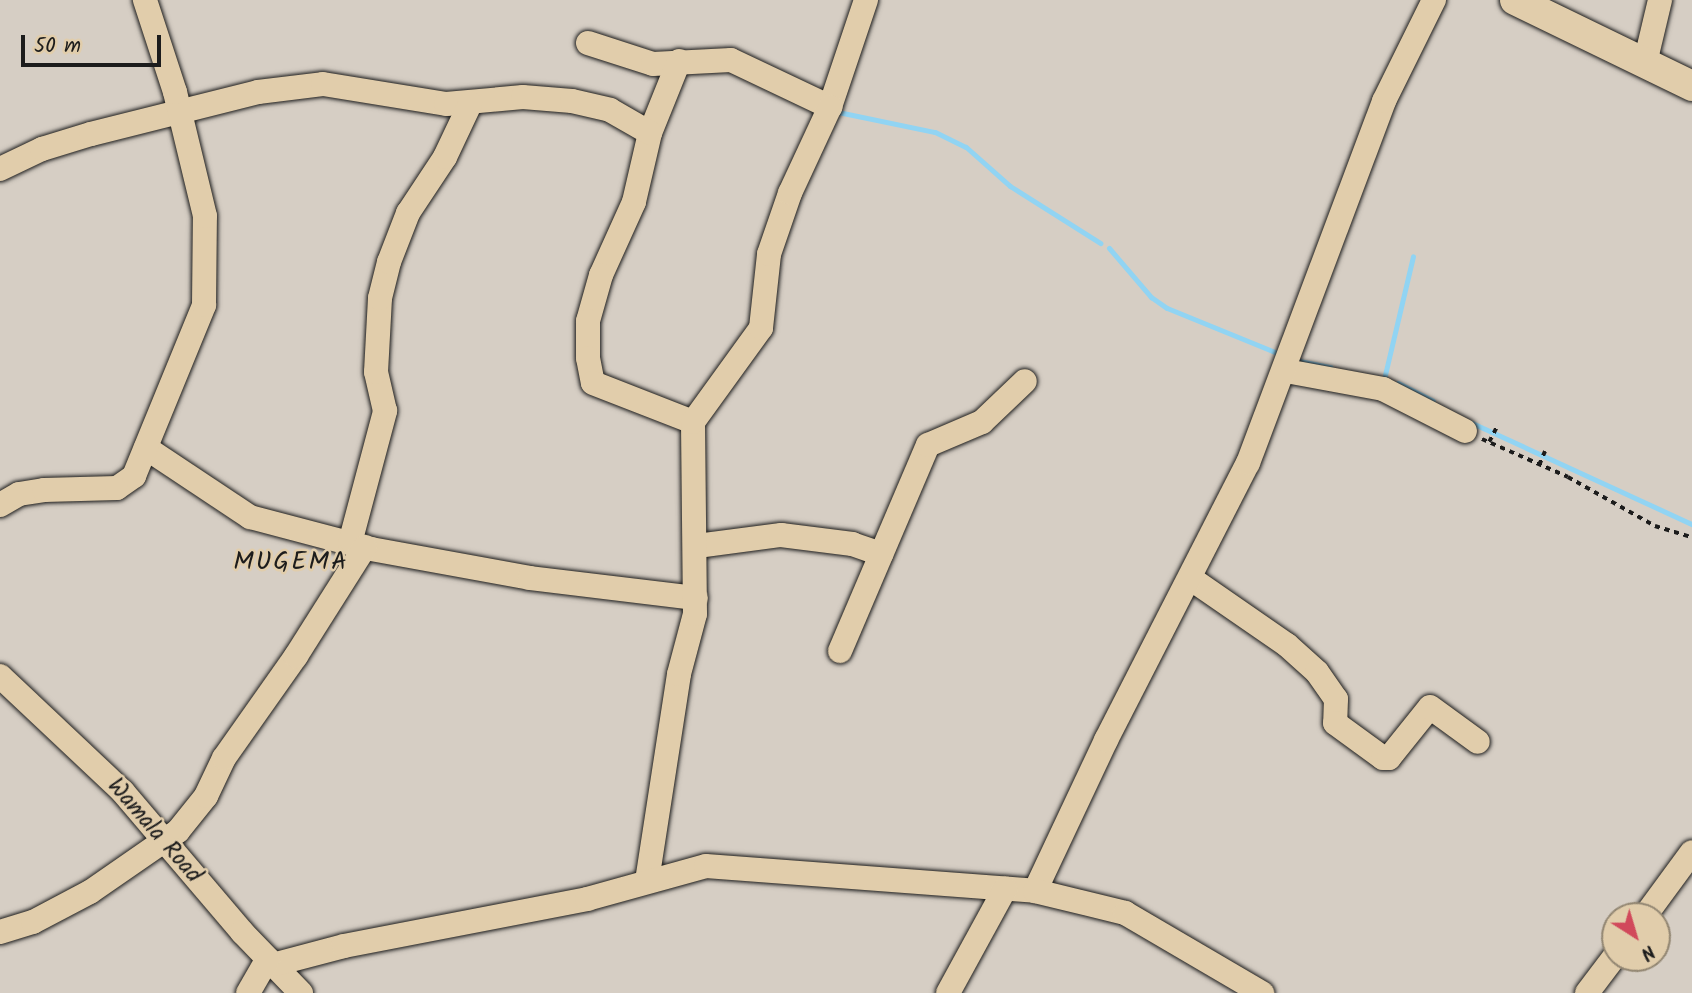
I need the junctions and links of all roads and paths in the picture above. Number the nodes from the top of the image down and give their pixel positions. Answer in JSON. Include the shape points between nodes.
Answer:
{"nodes":[{"id":1,"x":145,"y":0,"type":"edge"},
{"id":2,"x":866,"y":0,"type":"edge"},
{"id":3,"x":1434,"y":0,"type":"edge"},
{"id":4,"x":1515,"y":0,"type":"edge"},
{"id":5,"x":1660,"y":0,"type":"edge"},
{"id":6,"x":588,"y":43,"type":"dead end"},
{"id":7,"x":679,"y":61,"type":"junction"},
{"id":8,"x":1645,"y":63,"type":"junction"},
{"id":9,"x":1692,"y":86,"type":"edge"},
{"id":10,"x":470,"y":104,"type":"junction"},
{"id":11,"x":830,"y":107,"type":"junction"},
{"id":12,"x":180,"y":111,"type":"junction"},
{"id":13,"x":650,"y":133,"type":"junction"},
{"id":14,"x":0,"y":169,"type":"edge"},
{"id":15,"x":1286,"y":370,"type":"junction"},
{"id":16,"x":1025,"y":382,"type":"dead end"},
{"id":17,"x":693,"y":422,"type":"junction"},
{"id":18,"x":1496,"y":428,"type":"dead end"},
{"id":19,"x":1465,"y":431,"type":"joint"},
{"id":20,"x":1489,"y":443,"type":"junction"},
{"id":21,"x":146,"y":448,"type":"junction"},
{"id":22,"x":1545,"y":451,"type":"dead end"},
{"id":23,"x":1538,"y":465,"type":"junction"},
{"id":24,"x":1,"y":502,"type":"edge"},
{"id":25,"x":1692,"y":537,"type":"edge"},
{"id":26,"x":357,"y":545,"type":"junction"},
{"id":27,"x":697,"y":546,"type":"junction"},
{"id":28,"x":881,"y":554,"type":"junction"},
{"id":29,"x":1190,"y":578,"type":"junction"},
{"id":30,"x":696,"y":598,"type":"junction"},
{"id":31,"x":840,"y":651,"type":"dead end"},
{"id":32,"x":0,"y":676,"type":"edge"},
{"id":33,"x":1478,"y":742,"type":"dead end"},
{"id":34,"x":163,"y":842,"type":"junction"},
{"id":35,"x":1692,"y":852,"type":"edge"},
{"id":36,"x":647,"y":881,"type":"junction"},
{"id":37,"x":1005,"y":889,"type":"junction"},
{"id":38,"x":1035,"y":891,"type":"junction"},
{"id":39,"x":1655,"y":902,"type":"edge"},
{"id":40,"x":0,"y":932,"type":"edge"},
{"id":41,"x":272,"y":962,"type":"junction"},
{"id":42,"x":1603,"y":972,"type":"edge"},
{"id":43,"x":248,"y":993,"type":"edge"},
{"id":44,"x":301,"y":993,"type":"edge"},
{"id":45,"x":948,"y":993,"type":"edge"},
{"id":46,"x":1262,"y":993,"type":"edge"},
{"id":47,"x":1587,"y":993,"type":"edge"}],
"edges":[{"from":1,"to":12,"type":"street"},
{"from":2,"to":11,"type":"street"},
{"from":3,"to":15,"type":"street","via":[[1384,101]]},
{"from":4,"to":8,"type":"main road"},
{"from":5,"to":8,"type":"street"},
{"from":6,"to":7,"type":"street","via":[[653,64]]},
{"from":7,"to":11,"type":"street","via":[[732,61]]},
{"from":7,"to":13,"type":"street"},
{"from":8,"to":9,"type":"main road"},
{"from":10,"to":12,"type":"street","via":[[323,84]]},
{"from":10,"to":13,"type":"street","via":[[523,97],[572,101],[610,110]]},
{"from":10,"to":26,"type":"street","via":[[408,214],[388,262],[380,298],[376,372],[385,411]]},
{"from":11,"to":17,"type":"street","via":[[790,193],[769,254],[761,328]]},
{"from":12,"to":14,"type":"street","via":[[51,145]]},
{"from":12,"to":21,"type":"street","via":[[205,216],[206,295]]},
{"from":13,"to":17,"type":"street","via":[[634,202],[601,275],[588,321],[589,375],[593,383],[617,396]]},
{"from":15,"to":19,"type":"street","via":[[1383,389]]},
{"from":15,"to":29,"type":"street","via":[[1248,463]]},
{"from":16,"to":28,"type":"street","via":[[982,422],[928,445]]},
{"from":17,"to":27,"type":"street"},
{"from":18,"to":20,"type":"path"},
{"from":19,"to":20,"type":"path"},
{"from":20,"to":23,"type":"path"},
{"from":21,"to":24,"type":"street","via":[[134,476],[117,488],[44,490]]},
{"from":21,"to":26,"type":"street","via":[[250,517]]},
{"from":22,"to":23,"type":"path"},
{"from":23,"to":25,"type":"path","via":[[1655,526]]},
{"from":26,"to":30,"type":"street","via":[[530,578]]},
{"from":26,"to":34,"type":"street","via":[[296,656],[223,758],[206,796]]},
{"from":27,"to":28,"type":"street","via":[[781,535],[844,542]]},
{"from":27,"to":30,"type":"street"},
{"from":28,"to":31,"type":"street"},
{"from":29,"to":33,"type":"street","via":[[1287,645],[1317,672],[1336,699],[1335,723],[1383,758],[1389,758],[1430,706]]},
{"from":29,"to":38,"type":"street","via":[[1105,740]]},
{"from":30,"to":36,"type":"street","via":[[679,674]]},
{"from":32,"to":34,"type":"street","name":"Wamala Road","via":[[123,792]]},
{"from":34,"to":40,"type":"street","via":[[90,892],[33,922]]},
{"from":34,"to":41,"type":"street","name":"Wamala Road"},
{"from":35,"to":39,"type":"street"},
{"from":36,"to":37,"type":"street","via":[[706,866]]},
{"from":36,"to":41,"type":"street","via":[[587,899]]},
{"from":37,"to":38,"type":"street"},
{"from":37,"to":45,"type":"street"},
{"from":38,"to":46,"type":"street","via":[[1125,913]]},
{"from":41,"to":43,"type":"street"},
{"from":41,"to":44,"type":"street","name":"Wamala Road"},
{"from":42,"to":47,"type":"street"}]}
